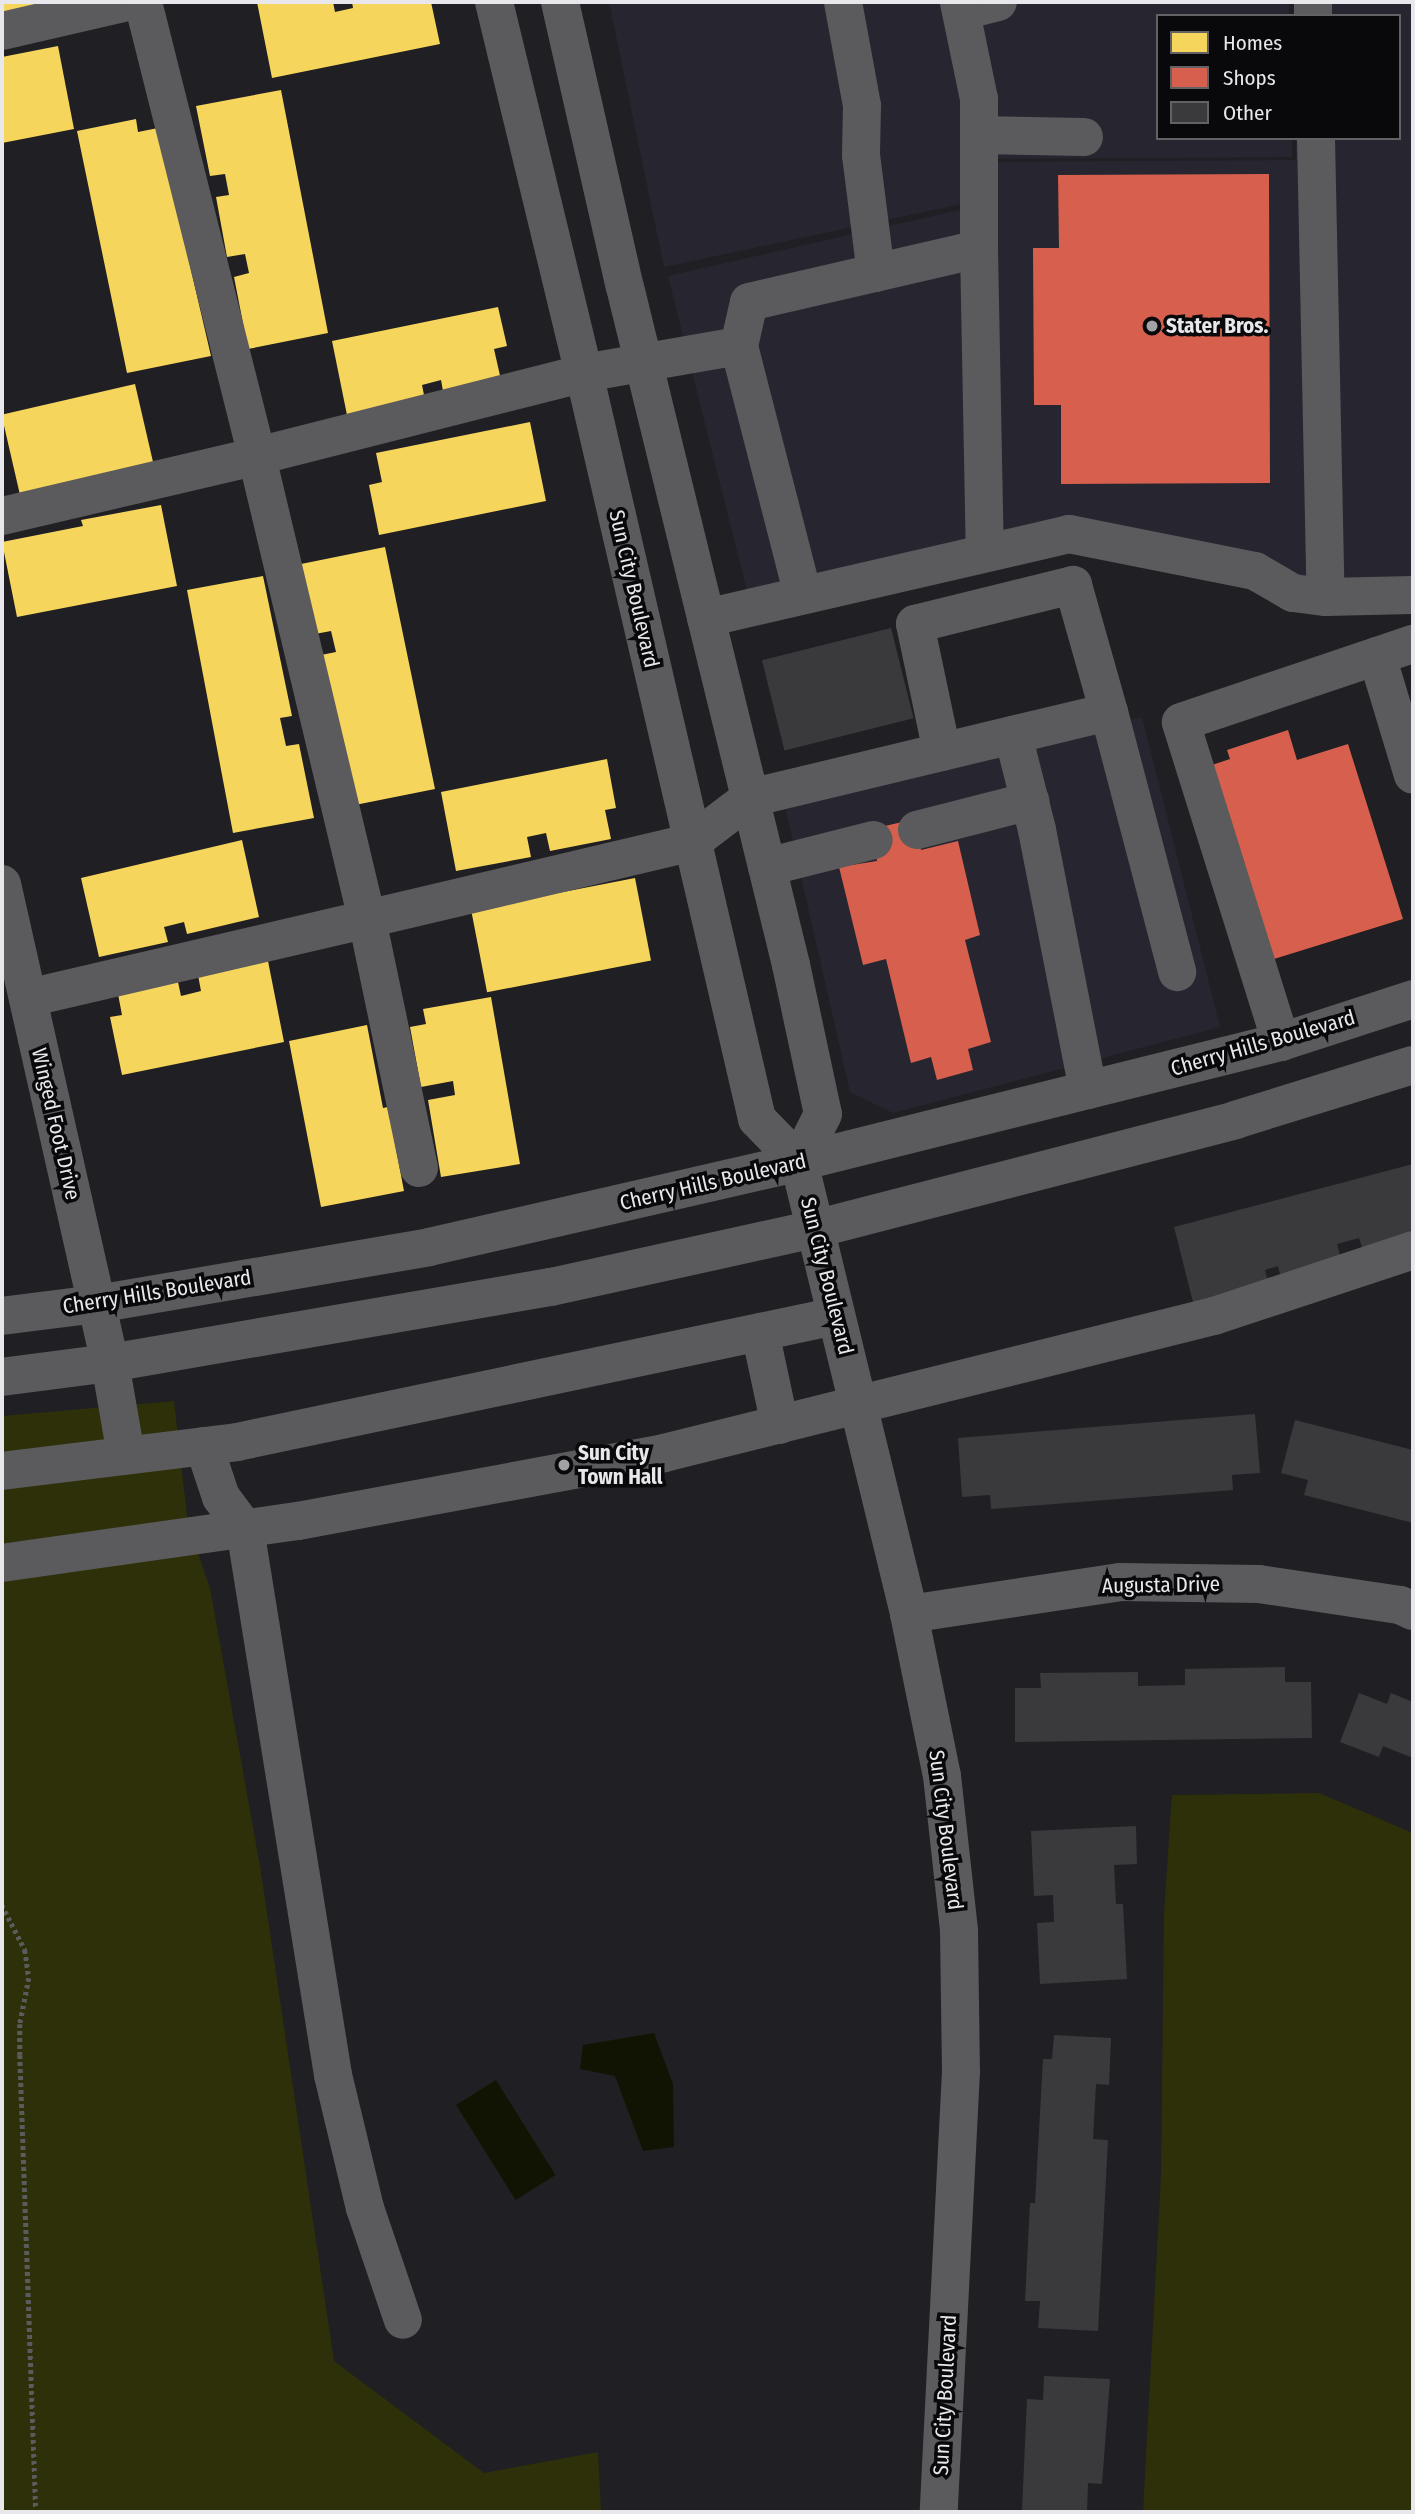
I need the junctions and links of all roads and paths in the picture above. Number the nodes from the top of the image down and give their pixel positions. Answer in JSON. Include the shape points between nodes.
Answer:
{"nodes":[{"id":1,"x":128,"y":2,"type":"edge"},
{"id":2,"x":143,"y":2,"type":"edge"},
{"id":3,"x":494,"y":2,"type":"edge"},
{"id":4,"x":560,"y":2,"type":"edge"},
{"id":5,"x":844,"y":2,"type":"edge"},
{"id":6,"x":973,"y":5,"type":"edge"},
{"id":7,"x":2,"y":31,"type":"edge"},
{"id":8,"x":979,"y":135,"type":"junction"},
{"id":9,"x":1084,"y":137,"type":"dead end"},
{"id":10,"x":1316,"y":140,"type":"edge"},
{"id":11,"x":979,"y":249,"type":"junction"},
{"id":12,"x":876,"y":273,"type":"junction"},
{"id":13,"x":740,"y":346,"type":"junction"},
{"id":14,"x":644,"y":362,"type":"junction"},
{"id":15,"x":584,"y":373,"type":"junction"},
{"id":16,"x":257,"y":456,"type":"junction"},
{"id":17,"x":2,"y":516,"type":"edge"},
{"id":18,"x":985,"y":553,"type":"junction"},
{"id":19,"x":803,"y":595,"type":"junction"},
{"id":20,"x":1413,"y":595,"type":"edge"},
{"id":21,"x":1326,"y":597,"type":"junction"},
{"id":22,"x":706,"y":618,"type":"junction"},
{"id":23,"x":1413,"y":645,"type":"edge"},
{"id":24,"x":1377,"y":656,"type":"junction"},
{"id":25,"x":1109,"y":712,"type":"junction"},
{"id":26,"x":1013,"y":735,"type":"junction"},
{"id":27,"x":942,"y":752,"type":"junction"},
{"id":28,"x":1413,"y":775,"type":"edge"},
{"id":29,"x":750,"y":798,"type":"junction"},
{"id":30,"x":1030,"y":801,"type":"junction"},
{"id":31,"x":917,"y":830,"type":"dead end"},
{"id":32,"x":874,"y":840,"type":"dead end"},
{"id":33,"x":692,"y":842,"type":"junction"},
{"id":34,"x":767,"y":867,"type":"junction"},
{"id":35,"x":2,"y":884,"type":"edge"},
{"id":36,"x":367,"y":919,"type":"junction"},
{"id":37,"x":1177,"y":972,"type":"dead end"},
{"id":38,"x":27,"y":998,"type":"junction"},
{"id":39,"x":1413,"y":999,"type":"edge"},
{"id":40,"x":1281,"y":1042,"type":"junction"},
{"id":41,"x":1413,"y":1065,"type":"edge"},
{"id":42,"x":1088,"y":1090,"type":"junction"},
{"id":43,"x":799,"y":1162,"type":"junction"},
{"id":44,"x":419,"y":1168,"type":"dead end"},
{"id":45,"x":815,"y":1229,"type":"junction"},
{"id":46,"x":1413,"y":1250,"type":"edge"},
{"id":47,"x":97,"y":1304,"type":"junction"},
{"id":48,"x":2,"y":1316,"type":"edge"},
{"id":49,"x":836,"y":1316,"type":"junction"},
{"id":50,"x":760,"y":1332,"type":"junction"},
{"id":51,"x":110,"y":1363,"type":"junction"},
{"id":52,"x":2,"y":1377,"type":"edge"},
{"id":53,"x":858,"y":1406,"type":"junction"},
{"id":54,"x":780,"y":1425,"type":"junction"},
{"id":55,"x":204,"y":1446,"type":"junction"},
{"id":56,"x":126,"y":1455,"type":"junction"},
{"id":57,"x":2,"y":1471,"type":"edge"},
{"id":58,"x":245,"y":1529,"type":"junction"},
{"id":59,"x":2,"y":1563,"type":"edge"},
{"id":60,"x":1413,"y":1611,"type":"edge"},
{"id":61,"x":909,"y":1614,"type":"junction"},
{"id":62,"x":2,"y":1905,"type":"edge"},
{"id":63,"x":402,"y":2320,"type":"dead end"},
{"id":64,"x":36,"y":2512,"type":"edge"},
{"id":65,"x":939,"y":2512,"type":"edge"}],
"edges":[{"from":1,"to":7,"type":"street"},
{"from":2,"to":16,"type":"street"},
{"from":3,"to":15,"type":"street","name":"Sun City Boulevard"},
{"from":4,"to":14,"type":"street"},
{"from":5,"to":12,"type":"street","via":[[862,106],[861,155]]},
{"from":6,"to":8,"type":"street"},
{"from":8,"to":9,"type":"street"},
{"from":8,"to":11,"type":"street"},
{"from":10,"to":21,"type":"street"},
{"from":11,"to":12,"type":"street"},
{"from":11,"to":18,"type":"street"},
{"from":12,"to":13,"type":"street","via":[[749,303]]},
{"from":13,"to":14,"type":"street"},
{"from":13,"to":19,"type":"street"},
{"from":14,"to":15,"type":"street"},
{"from":14,"to":22,"type":"street"},
{"from":15,"to":16,"type":"street"},
{"from":15,"to":33,"type":"street","name":"Sun City Boulevard"},
{"from":16,"to":17,"type":"street"},
{"from":16,"to":36,"type":"street"},
{"from":18,"to":19,"type":"street"},
{"from":18,"to":21,"type":"street","via":[[1069,534],[1255,571],[1293,593]]},
{"from":19,"to":22,"type":"street"},
{"from":20,"to":21,"type":"street"},
{"from":22,"to":29,"type":"street"},
{"from":23,"to":24,"type":"street"},
{"from":24,"to":28,"type":"street"},
{"from":24,"to":40,"type":"street","via":[[1181,722]]},
{"from":25,"to":26,"type":"street"},
{"from":25,"to":27,"type":"street","via":[[1073,585],[1060,588],[915,624]]},
{"from":25,"to":37,"type":"street"},
{"from":26,"to":27,"type":"street"},
{"from":26,"to":30,"type":"street"},
{"from":27,"to":29,"type":"street"},
{"from":29,"to":33,"type":"street"},
{"from":29,"to":34,"type":"street"},
{"from":30,"to":31,"type":"street"},
{"from":30,"to":42,"type":"street"},
{"from":32,"to":34,"type":"street"},
{"from":33,"to":36,"type":"street"},
{"from":33,"to":43,"type":"street","name":"Sun City Boulevard","via":[[757,1119]]},
{"from":34,"to":43,"type":"street","via":[[823,1114]]},
{"from":35,"to":38,"type":"street","name":"Winged Foot Drive"},
{"from":36,"to":38,"type":"street"},
{"from":36,"to":44,"type":"street"},
{"from":38,"to":47,"type":"street","name":"Winged Foot Drive"},
{"from":39,"to":40,"type":"street","name":"Cherry Hills Boulevard"},
{"from":40,"to":42,"type":"street","name":"Cherry Hills Boulevard"},
{"from":41,"to":45,"type":"street","via":[[1235,1120]]},
{"from":42,"to":43,"type":"street","name":"Cherry Hills Boulevard"},
{"from":43,"to":45,"type":"street","name":"Sun City Boulevard"},
{"from":43,"to":47,"type":"street","name":"Cherry Hills Boulevard","via":[[429,1247]]},
{"from":45,"to":49,"type":"street","name":"Sun City Boulevard"},
{"from":45,"to":51,"type":"street","via":[[551,1287]]},
{"from":46,"to":53,"type":"street","via":[[1214,1316]]},
{"from":47,"to":48,"type":"street","name":"Cherry Hills Boulevard"},
{"from":47,"to":51,"type":"street","name":"Winged Foot Drive"},
{"from":49,"to":50,"type":"street"},
{"from":49,"to":53,"type":"street","name":"Sun City Boulevard"},
{"from":50,"to":54,"type":"street"},
{"from":50,"to":55,"type":"street"},
{"from":51,"to":52,"type":"street"},
{"from":51,"to":56,"type":"street","name":"Winged Foot Drive"},
{"from":53,"to":54,"type":"street"},
{"from":53,"to":61,"type":"street","name":"Sun City Boulevard"},
{"from":54,"to":58,"type":"street","via":[[664,1453]]},
{"from":55,"to":56,"type":"street"},
{"from":55,"to":58,"type":"street","via":[[220,1497]]},
{"from":56,"to":57,"type":"street"},
{"from":58,"to":59,"type":"street"},
{"from":58,"to":63,"type":"street","via":[[333,2075],[365,2208]]},
{"from":60,"to":61,"type":"street","name":"Augusta Drive","via":[[1400,1605],[1259,1584],[1120,1582]]},
{"from":61,"to":65,"type":"street","name":"Sun City Boulevard","via":[[942,1776],[959,1931],[961,2071]]},
{"from":62,"to":64,"type":"path","via":[[25,1950],[29,1978],[20,2024],[20,2055]]}]}
